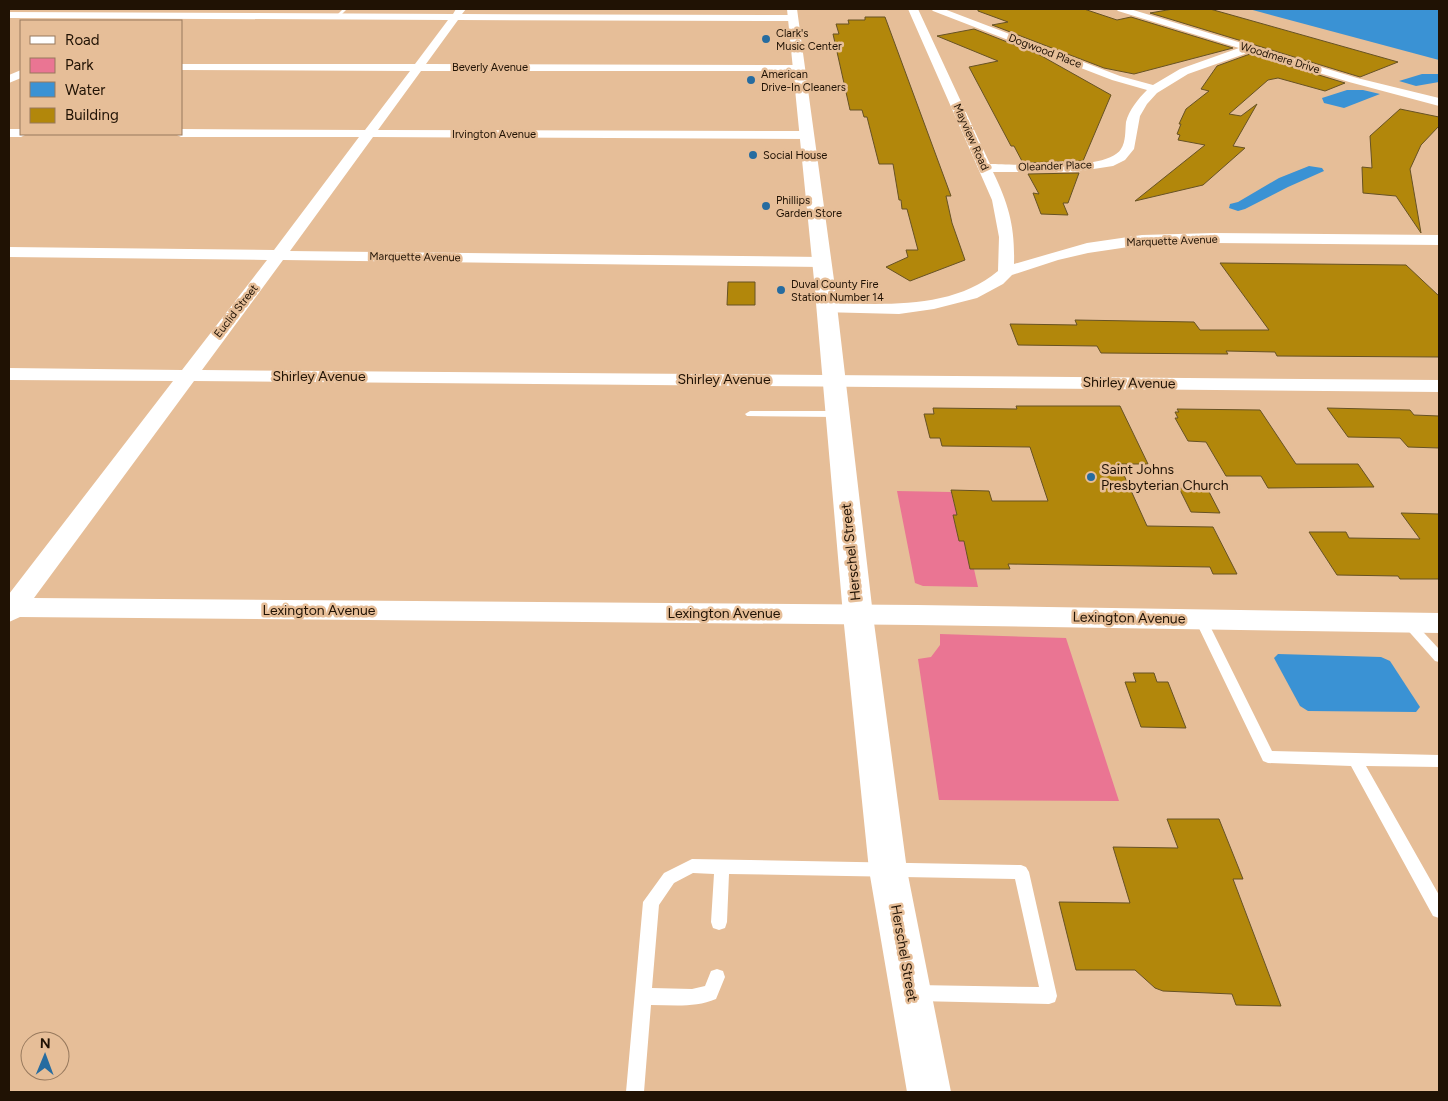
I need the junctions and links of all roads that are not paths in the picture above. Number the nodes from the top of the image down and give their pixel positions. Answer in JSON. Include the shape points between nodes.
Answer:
{"nodes":[{"id":1,"x":130,"y":9,"type":"edge"},
{"id":2,"x":345,"y":9,"type":"edge"},
{"id":3,"x":912,"y":9,"type":"edge"},
{"id":4,"x":936,"y":9,"type":"edge"},
{"id":5,"x":1121,"y":9,"type":"edge"},
{"id":6,"x":457,"y":13,"type":"edge"},
{"id":7,"x":793,"y":13,"type":"edge"},
{"id":8,"x":9,"y":16,"type":"edge"},
{"id":9,"x":118,"y":16,"type":"junction"},
{"id":10,"x":337,"y":16,"type":"junction"},
{"id":11,"x":111,"y":20,"type":"edge"},
{"id":12,"x":1249,"y":49,"type":"junction"},
{"id":13,"x":182,"y":67,"type":"edge"},
{"id":14,"x":418,"y":67,"type":"junction"},
{"id":15,"x":799,"y":68,"type":"junction"},
{"id":16,"x":20,"y":74,"type":"edge"},
{"id":17,"x":9,"y":80,"type":"edge"},
{"id":18,"x":1155,"y":89,"type":"junction"},
{"id":19,"x":1439,"y":102,"type":"edge"},
{"id":20,"x":182,"y":133,"type":"edge"},
{"id":21,"x":368,"y":134,"type":"junction"},
{"id":22,"x":807,"y":135,"type":"junction"},
{"id":23,"x":985,"y":168,"type":"junction"},
{"id":24,"x":1439,"y":240,"type":"edge"},
{"id":25,"x":9,"y":252,"type":"edge"},
{"id":26,"x":279,"y":255,"type":"junction"},
{"id":27,"x":821,"y":262,"type":"junction"},
{"id":28,"x":1006,"y":272,"type":"junction"},
{"id":29,"x":827,"y":308,"type":"junction"},
{"id":30,"x":9,"y":374,"type":"edge"},
{"id":31,"x":186,"y":375,"type":"junction"},
{"id":32,"x":833,"y":379,"type":"junction"},
{"id":33,"x":1439,"y":386,"type":"edge"},
{"id":34,"x":750,"y":414,"type":"dead end"},
{"id":35,"x":836,"y":414,"type":"junction"},
{"id":36,"x":10,"y":609,"type":"edge"},
{"id":37,"x":858,"y":615,"type":"junction"},
{"id":38,"x":1201,"y":620,"type":"junction"},
{"id":39,"x":1408,"y":623,"type":"junction"},
{"id":40,"x":1439,"y":623,"type":"edge"},
{"id":41,"x":1439,"y":657,"type":"edge"},
{"id":42,"x":1355,"y":760,"type":"junction"},
{"id":43,"x":1439,"y":761,"type":"edge"},
{"id":44,"x":722,"y":866,"type":"junction"},
{"id":45,"x":888,"y":870,"type":"junction"},
{"id":46,"x":1439,"y":910,"type":"edge"},
{"id":47,"x":720,"y":922,"type":"dead end"},
{"id":48,"x":717,"y":977,"type":"dead end"},
{"id":49,"x":911,"y":992,"type":"junction"},
{"id":50,"x":643,"y":996,"type":"junction"},
{"id":51,"x":635,"y":1092,"type":"edge"},
{"id":52,"x":929,"y":1092,"type":"edge"}],
"edges":[{"from":1,"to":9,"type":"street"},
{"from":2,"to":10,"type":"lane"},
{"from":3,"to":23,"type":"street","name":"Mayview Road"},
{"from":4,"to":18,"type":"street","name":"Dogwood Place","via":[[1116,78]]},
{"from":5,"to":12,"type":"street","name":"Woodmere Drive"},
{"from":6,"to":7,"type":"street"},
{"from":6,"to":10,"type":"street"},
{"from":6,"to":14,"type":"street","name":"Euclid Street"},
{"from":7,"to":15,"type":"main road","name":"Herschel Street"},
{"from":8,"to":9,"type":"street"},
{"from":9,"to":10,"type":"street"},
{"from":9,"to":11,"type":"street"},
{"from":12,"to":18,"type":"street","name":"Oleander Place","via":[[1191,68]]},
{"from":12,"to":19,"type":"street","name":"Woodmere Drive"},
{"from":13,"to":14,"type":"street","name":"Beverly Avenue"},
{"from":14,"to":15,"type":"street","name":"Beverly Avenue"},
{"from":14,"to":21,"type":"street","name":"Euclid Street"},
{"from":15,"to":22,"type":"main road","name":"Herschel Street"},
{"from":16,"to":17,"type":"street"},
{"from":18,"to":23,"type":"street","name":"Oleander Place","via":[[1134,116],[1130,146],[1119,158],[1085,167]]},
{"from":20,"to":21,"type":"street","name":"Irvington Avenue"},
{"from":21,"to":22,"type":"street","name":"Irvington Avenue"},
{"from":21,"to":26,"type":"street","name":"Euclid Street"},
{"from":22,"to":27,"type":"main road","name":"Herschel Street"},
{"from":23,"to":28,"type":"street","name":"Mayview Road","via":[[1008,238]]},
{"from":24,"to":28,"type":"street","name":"Marquette Avenue","via":[[1142,240],[1087,248]]},
{"from":25,"to":26,"type":"street","name":"Marquette Avenue"},
{"from":26,"to":27,"type":"street","name":"Marquette Avenue"},
{"from":26,"to":31,"type":"street","name":"Euclid Street"},
{"from":27,"to":29,"type":"main road","name":"Herschel Street"},
{"from":28,"to":29,"type":"street","name":"Marquette Avenue","via":[[971,294],[934,304],[899,309]]},
{"from":29,"to":32,"type":"main road","name":"Herschel Street"},
{"from":30,"to":31,"type":"street","name":"Shirley Avenue"},
{"from":31,"to":32,"type":"street","name":"Shirley Avenue"},
{"from":31,"to":36,"type":"street","name":"Euclid Street"},
{"from":32,"to":33,"type":"street","name":"Shirley Avenue"},
{"from":32,"to":35,"type":"main road","name":"Herschel Street"},
{"from":34,"to":35,"type":"lane"},
{"from":35,"to":37,"type":"main road","name":"Herschel Street"},
{"from":36,"to":37,"type":"street","name":"Lexington Avenue"},
{"from":37,"to":38,"type":"street","name":"Lexington Avenue"},
{"from":37,"to":45,"type":"main road","name":"Herschel Street"},
{"from":38,"to":39,"type":"street","name":"Lexington Avenue"},
{"from":38,"to":42,"type":"lane","via":[[1268,757]]},
{"from":39,"to":40,"type":"street","name":"Lexington Avenue"},
{"from":39,"to":41,"type":"lane"},
{"from":42,"to":43,"type":"lane"},
{"from":42,"to":46,"type":"lane"},
{"from":44,"to":45,"type":"lane"},
{"from":44,"to":47,"type":"lane"},
{"from":44,"to":50,"type":"lane","via":[[692,866],[669,878],[651,902]]},
{"from":45,"to":49,"type":"main road","name":"Herschel Street"},
{"from":45,"to":49,"type":"lane","via":[[1021,872],[1049,996]]},
{"from":48,"to":50,"type":"lane","via":[[710,993],[692,998]]},
{"from":49,"to":52,"type":"main road","name":"Herschel Street"},
{"from":50,"to":51,"type":"lane"}]}
